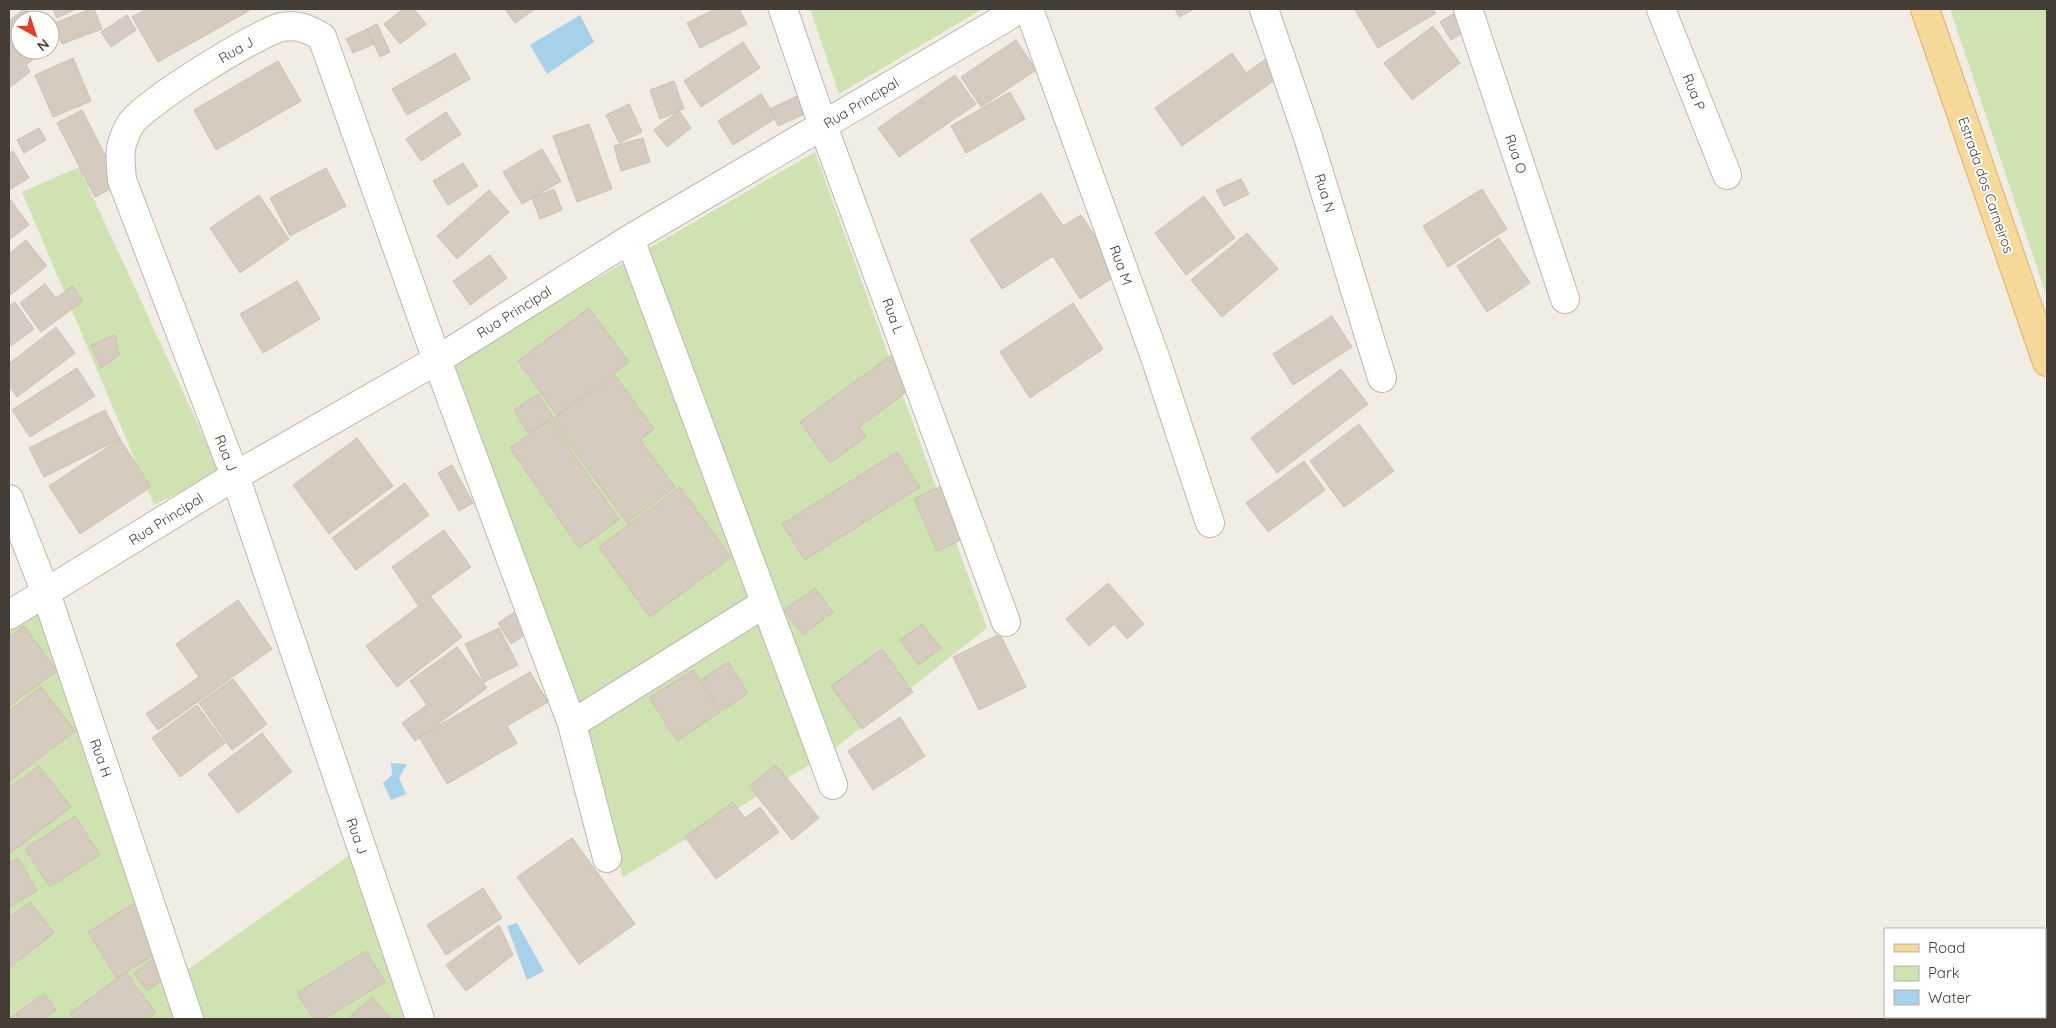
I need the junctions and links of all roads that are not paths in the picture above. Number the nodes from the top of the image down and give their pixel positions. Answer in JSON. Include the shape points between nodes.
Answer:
{"nodes":[{"id":1,"x":784,"y":9,"type":"edge"},
{"id":2,"x":1020,"y":9,"type":"edge"},
{"id":3,"x":1029,"y":9,"type":"edge"},
{"id":4,"x":1264,"y":9,"type":"edge"},
{"id":5,"x":1468,"y":9,"type":"edge"},
{"id":6,"x":1661,"y":9,"type":"edge"},
{"id":7,"x":1925,"y":9,"type":"edge"},
{"id":8,"x":823,"y":126,"type":"junction"},
{"id":9,"x":1727,"y":175,"type":"dead end"},
{"id":10,"x":630,"y":240,"type":"junction"},
{"id":11,"x":1565,"y":299,"type":"dead end"},
{"id":12,"x":437,"y":360,"type":"junction"},
{"id":13,"x":2047,"y":362,"type":"edge"},
{"id":14,"x":1382,"y":378,"type":"dead end"},
{"id":15,"x":235,"y":476,"type":"junction"},
{"id":16,"x":9,"y":499,"type":"edge"},
{"id":17,"x":1210,"y":523,"type":"dead end"},
{"id":18,"x":46,"y":593,"type":"junction"},
{"id":19,"x":765,"y":603,"type":"junction"},
{"id":20,"x":9,"y":615,"type":"edge"},
{"id":21,"x":1006,"y":622,"type":"dead end"},
{"id":22,"x":572,"y":724,"type":"junction"},
{"id":23,"x":833,"y":785,"type":"dead end"},
{"id":24,"x":607,"y":858,"type":"dead end"},
{"id":25,"x":189,"y":1019,"type":"edge"},
{"id":26,"x":420,"y":1019,"type":"edge"}],
"edges":[{"from":1,"to":8,"type":"street","name":"Rua L"},
{"from":2,"to":8,"type":"street","name":"Rua Principal"},
{"from":3,"to":17,"type":"street","name":"Rua M","via":[[1155,357]]},
{"from":4,"to":14,"type":"street","name":"Rua N","via":[[1308,136]]},
{"from":5,"to":11,"type":"street","name":"Rua O"},
{"from":6,"to":9,"type":"street","name":"Rua P"},
{"from":7,"to":13,"type":"main road","name":"Estrada dos Carneiros"},
{"from":8,"to":10,"type":"street","name":"Rua Principal"},
{"from":8,"to":21,"type":"street","name":"Rua L"},
{"from":10,"to":12,"type":"street","name":"Rua Principal"},
{"from":10,"to":19,"type":"street"},
{"from":12,"to":15,"type":"street","name":"Rua Principal"},
{"from":12,"to":15,"type":"street","name":"Rua J","via":[[322,37],[300,26],[282,27],[248,42],[147,107],[131,123],[120,147],[122,180]]},
{"from":12,"to":22,"type":"street","name":"Rua J"},
{"from":15,"to":18,"type":"street","name":"Rua Principal"},
{"from":15,"to":26,"type":"street","name":"Rua J"},
{"from":16,"to":18,"type":"street","name":"Rua H"},
{"from":18,"to":20,"type":"street","name":"Rua Principal"},
{"from":18,"to":25,"type":"street","name":"Rua H"},
{"from":19,"to":22,"type":"street"},
{"from":19,"to":23,"type":"street"},
{"from":22,"to":24,"type":"street","name":"Rua J"}]}
